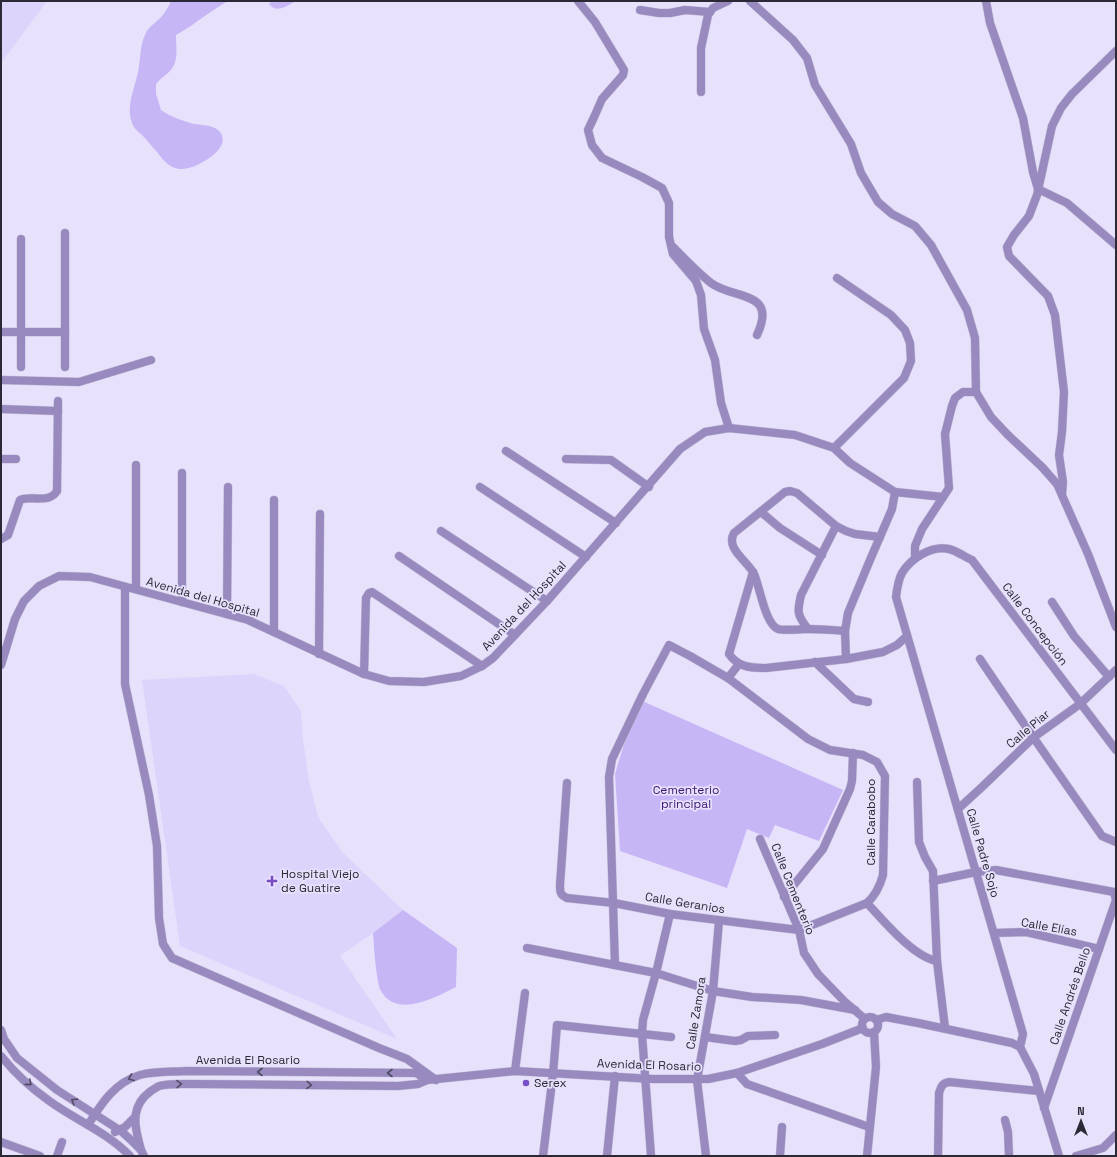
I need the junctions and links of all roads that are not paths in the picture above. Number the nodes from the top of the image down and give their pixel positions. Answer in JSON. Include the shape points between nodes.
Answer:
{"nodes":[{"id":1,"x":578,"y":1,"type":"edge"},
{"id":2,"x":728,"y":1,"type":"edge"},
{"id":3,"x":750,"y":1,"type":"edge"},
{"id":4,"x":986,"y":1,"type":"edge"},
{"id":5,"x":640,"y":10,"type":"dead end"},
{"id":6,"x":710,"y":12,"type":"junction"},
{"id":7,"x":1116,"y":51,"type":"edge"},
{"id":8,"x":701,"y":92,"type":"dead end"},
{"id":9,"x":1038,"y":189,"type":"junction"},
{"id":10,"x":65,"y":233,"type":"dead end"},
{"id":11,"x":21,"y":239,"type":"dead end"},
{"id":12,"x":671,"y":245,"type":"junction"},
{"id":13,"x":1116,"y":245,"type":"edge"},
{"id":14,"x":837,"y":278,"type":"dead end"},
{"id":15,"x":1,"y":332,"type":"edge"},
{"id":16,"x":21,"y":332,"type":"junction"},
{"id":17,"x":65,"y":332,"type":"junction"},
{"id":18,"x":757,"y":335,"type":"dead end"},
{"id":19,"x":151,"y":360,"type":"dead end"},
{"id":20,"x":21,"y":367,"type":"dead end"},
{"id":21,"x":65,"y":367,"type":"dead end"},
{"id":22,"x":1,"y":380,"type":"edge"},
{"id":23,"x":976,"y":392,"type":"junction"},
{"id":24,"x":58,"y":401,"type":"dead end"},
{"id":25,"x":1,"y":409,"type":"edge"},
{"id":26,"x":58,"y":412,"type":"junction"},
{"id":27,"x":729,"y":428,"type":"junction"},
{"id":28,"x":834,"y":448,"type":"junction"},
{"id":29,"x":506,"y":451,"type":"dead end"},
{"id":30,"x":1,"y":458,"type":"edge"},
{"id":31,"x":16,"y":459,"type":"dead end"},
{"id":32,"x":566,"y":460,"type":"dead end"},
{"id":33,"x":136,"y":465,"type":"dead end"},
{"id":34,"x":182,"y":473,"type":"dead end"},
{"id":35,"x":228,"y":486,"type":"dead end"},
{"id":36,"x":480,"y":487,"type":"dead end"},
{"id":37,"x":649,"y":487,"type":"junction"},
{"id":38,"x":895,"y":492,"type":"junction"},
{"id":39,"x":1062,"y":494,"type":"junction"},
{"id":40,"x":943,"y":497,"type":"junction"},
{"id":41,"x":274,"y":500,"type":"dead end"},
{"id":42,"x":761,"y":512,"type":"junction"},
{"id":43,"x":320,"y":514,"type":"dead end"},
{"id":44,"x":616,"y":523,"type":"junction"},
{"id":45,"x":836,"y":526,"type":"junction"},
{"id":46,"x":441,"y":531,"type":"dead end"},
{"id":47,"x":880,"y":537,"type":"junction"},
{"id":48,"x":1,"y":539,"type":"edge"},
{"id":49,"x":822,"y":555,"type":"junction"},
{"id":50,"x":399,"y":556,"type":"dead end"},
{"id":51,"x":586,"y":557,"type":"junction"},
{"id":52,"x":915,"y":558,"type":"junction"},
{"id":53,"x":753,"y":572,"type":"junction"},
{"id":54,"x":124,"y":587,"type":"junction"},
{"id":55,"x":136,"y":590,"type":"junction"},
{"id":56,"x":182,"y":602,"type":"junction"},
{"id":57,"x":547,"y":602,"type":"junction"},
{"id":58,"x":1052,"y":602,"type":"dead end"},
{"id":59,"x":227,"y":614,"type":"junction"},
{"id":60,"x":1116,"y":627,"type":"edge"},
{"id":61,"x":808,"y":629,"type":"junction"},
{"id":62,"x":845,"y":631,"type":"junction"},
{"id":63,"x":274,"y":632,"type":"junction"},
{"id":64,"x":515,"y":636,"type":"junction"},
{"id":65,"x":907,"y":636,"type":"junction"},
{"id":66,"x":319,"y":654,"type":"junction"},
{"id":67,"x":846,"y":659,"type":"junction"},
{"id":68,"x":980,"y":660,"type":"dead end"},
{"id":69,"x":815,"y":662,"type":"junction"},
{"id":70,"x":739,"y":664,"type":"junction"},
{"id":71,"x":1,"y":665,"type":"edge"},
{"id":72,"x":482,"y":666,"type":"junction"},
{"id":73,"x":1116,"y":670,"type":"edge"},
{"id":74,"x":364,"y":674,"type":"junction"},
{"id":75,"x":1109,"y":677,"type":"junction"},
{"id":76,"x":728,"y":678,"type":"junction"},
{"id":77,"x":868,"y":702,"type":"dead end"},
{"id":78,"x":1080,"y":704,"type":"junction"},
{"id":79,"x":1034,"y":737,"type":"junction"},
{"id":80,"x":1116,"y":750,"type":"edge"},
{"id":81,"x":853,"y":753,"type":"junction"},
{"id":82,"x":917,"y":782,"type":"dead end"},
{"id":83,"x":567,"y":784,"type":"dead end"},
{"id":84,"x":958,"y":809,"type":"junction"},
{"id":85,"x":760,"y":839,"type":"dead end"},
{"id":86,"x":1116,"y":842,"type":"edge"},
{"id":87,"x":976,"y":872,"type":"junction"},
{"id":88,"x":933,"y":881,"type":"junction"},
{"id":89,"x":784,"y":897,"type":"junction"},
{"id":90,"x":614,"y":903,"type":"junction"},
{"id":91,"x":867,"y":903,"type":"junction"},
{"id":92,"x":670,"y":914,"type":"junction"},
{"id":93,"x":719,"y":921,"type":"junction"},
{"id":94,"x":799,"y":930,"type":"junction"},
{"id":95,"x":994,"y":933,"type":"junction"},
{"id":96,"x":527,"y":948,"type":"dead end"},
{"id":97,"x":1099,"y":949,"type":"junction"},
{"id":98,"x":937,"y":961,"type":"junction"},
{"id":99,"x":616,"y":965,"type":"junction"},
{"id":100,"x":656,"y":973,"type":"junction"},
{"id":101,"x":714,"y":991,"type":"junction"},
{"id":102,"x":525,"y":993,"type":"dead end"},
{"id":103,"x":855,"y":1010,"type":"junction"},
{"id":104,"x":865,"y":1019,"type":"junction"},
{"id":105,"x":876,"y":1020,"type":"junction"},
{"id":106,"x":862,"y":1028,"type":"junction"},
{"id":107,"x":945,"y":1028,"type":"junction"},
{"id":108,"x":1,"y":1030,"type":"edge"},
{"id":109,"x":874,"y":1032,"type":"junction"},
{"id":110,"x":642,"y":1034,"type":"junction"},
{"id":111,"x":775,"y":1035,"type":"dead end"},
{"id":112,"x":671,"y":1037,"type":"dead end"},
{"id":113,"x":705,"y":1037,"type":"junction"},
{"id":114,"x":1020,"y":1047,"type":"junction"},
{"id":115,"x":1,"y":1056,"type":"edge"},
{"id":116,"x":515,"y":1071,"type":"junction"},
{"id":117,"x":553,"y":1074,"type":"junction"},
{"id":118,"x":737,"y":1074,"type":"junction"},
{"id":119,"x":615,"y":1076,"type":"junction"},
{"id":120,"x":646,"y":1079,"type":"junction"},
{"id":121,"x":427,"y":1080,"type":"junction"},
{"id":122,"x":436,"y":1080,"type":"junction"},
{"id":123,"x":697,"y":1080,"type":"junction"},
{"id":124,"x":1039,"y":1091,"type":"junction"},
{"id":125,"x":1044,"y":1108,"type":"junction"},
{"id":126,"x":94,"y":1114,"type":"junction"},
{"id":127,"x":135,"y":1117,"type":"junction"},
{"id":128,"x":1005,"y":1120,"type":"dead end"},
{"id":129,"x":88,"y":1125,"type":"junction"},
{"id":130,"x":782,"y":1127,"type":"dead end"},
{"id":131,"x":870,"y":1127,"type":"junction"},
{"id":132,"x":119,"y":1130,"type":"junction"},
{"id":133,"x":98,"y":1131,"type":"junction"},
{"id":134,"x":1116,"y":1135,"type":"edge"},
{"id":135,"x":1,"y":1142,"type":"edge"},
{"id":136,"x":62,"y":1142,"type":"dead end"},
{"id":137,"x":142,"y":1153,"type":"edge"},
{"id":138,"x":26,"y":1154,"type":"edge"},
{"id":139,"x":40,"y":1156,"type":"edge"},
{"id":140,"x":57,"y":1156,"type":"edge"},
{"id":141,"x":130,"y":1156,"type":"edge"},
{"id":142,"x":543,"y":1156,"type":"edge"},
{"id":143,"x":607,"y":1156,"type":"edge"},
{"id":144,"x":650,"y":1156,"type":"edge"},
{"id":145,"x":706,"y":1156,"type":"edge"},
{"id":146,"x":780,"y":1156,"type":"edge"},
{"id":147,"x":867,"y":1156,"type":"edge"},
{"id":148,"x":938,"y":1156,"type":"edge"},
{"id":149,"x":1009,"y":1156,"type":"edge"},
{"id":150,"x":1058,"y":1156,"type":"edge"},
{"id":151,"x":1076,"y":1156,"type":"edge"}],
"edges":[{"from":1,"to":12,"type":"street","via":[[595,22],[624,70],[623,75],[602,99],[588,130],[592,145],[602,158],[662,188],[669,203]]},
{"from":2,"to":6,"type":"street"},
{"from":3,"to":23,"type":"street","via":[[793,40],[807,58],[815,86],[851,144],[861,173],[878,202],[892,214],[915,226],[931,245],[967,310],[975,338]]},
{"from":4,"to":9,"type":"street","via":[[990,23],[1023,118]]},
{"from":5,"to":6,"type":"street","via":[[659,13],[685,10]]},
{"from":6,"to":8,"type":"street","via":[[701,48]]},
{"from":7,"to":9,"type":"street","via":[[1061,108],[1052,126]]},
{"from":9,"to":13,"type":"street","via":[[1067,203]]},
{"from":9,"to":39,"type":"street","via":[[1029,216],[1007,247],[1009,256],[1048,296],[1055,315],[1064,392],[1059,455]]},
{"from":10,"to":17,"type":"street"},
{"from":11,"to":16,"type":"street"},
{"from":12,"to":18,"type":"street","via":[[712,283],[758,302],[763,313]]},
{"from":12,"to":27,"type":"street","via":[[674,254],[696,281],[702,295],[704,329],[715,360],[720,403]]},
{"from":14,"to":28,"type":"street","via":[[891,316],[905,330],[910,343],[911,361],[904,378]]},
{"from":15,"to":16,"type":"street"},
{"from":16,"to":17,"type":"street"},
{"from":16,"to":20,"type":"street"},
{"from":17,"to":21,"type":"street"},
{"from":19,"to":22,"type":"street","via":[[79,382]]},
{"from":23,"to":39,"type":"street","via":[[990,417],[1042,467]]},
{"from":23,"to":40,"type":"street","via":[[962,392],[952,406],[945,434],[949,488]]},
{"from":24,"to":26,"type":"street"},
{"from":25,"to":26,"type":"street"},
{"from":26,"to":48,"type":"street","via":[[57,491],[48,498],[20,500],[8,535]]},
{"from":27,"to":28,"type":"street","name":"Avenida del Hospital","via":[[795,435]]},
{"from":27,"to":37,"type":"street","name":"Avenida del Hospital","via":[[705,432],[680,449]]},
{"from":28,"to":38,"type":"street","name":"Avenida del Hospital","via":[[850,463]]},
{"from":29,"to":44,"type":"street"},
{"from":30,"to":31,"type":"street"},
{"from":32,"to":37,"type":"street","via":[[611,460]]},
{"from":33,"to":55,"type":"street"},
{"from":34,"to":56,"type":"street"},
{"from":35,"to":59,"type":"street"},
{"from":36,"to":51,"type":"street"},
{"from":37,"to":44,"type":"street","name":"Avenida del Hospital"},
{"from":38,"to":40,"type":"street","name":"Avenida del Hospital"},
{"from":38,"to":47,"type":"street","via":[[892,509]]},
{"from":39,"to":60,"type":"street"},
{"from":40,"to":52,"type":"street","via":[[922,529],[915,546]]},
{"from":41,"to":63,"type":"street"},
{"from":42,"to":45,"type":"street","via":[[785,492],[794,492]]},
{"from":42,"to":49,"type":"street","via":[[780,528]]},
{"from":42,"to":53,"type":"street","via":[[732,537],[737,554]]},
{"from":43,"to":66,"type":"street"},
{"from":44,"to":51,"type":"street","name":"Avenida del Hospital"},
{"from":45,"to":47,"type":"street","via":[[850,532]]},
{"from":45,"to":49,"type":"street"},
{"from":46,"to":57,"type":"street"},
{"from":47,"to":62,"type":"street","via":[[848,613]]},
{"from":49,"to":61,"type":"street","via":[[798,606],[799,618]]},
{"from":50,"to":64,"type":"street"},
{"from":51,"to":57,"type":"street","name":"Avenida del Hospital"},
{"from":52,"to":65,"type":"street","name":"Calle Padre Sojo","via":[[902,572],[896,597]]},
{"from":52,"to":78,"type":"street","name":"Calle Concepción","via":[[933,549],[949,549],[972,560]]},
{"from":53,"to":61,"type":"street","via":[[771,625],[778,629]]},
{"from":53,"to":70,"type":"street","via":[[729,654]]},
{"from":54,"to":55,"type":"street","name":"Avenida del Hospital"},
{"from":54,"to":71,"type":"street","name":"Avenida del Hospital","via":[[90,577],[59,576],[39,586],[24,602],[15,619]]},
{"from":54,"to":122,"type":"street","via":[[125,684],[149,795],[157,846],[159,918],[163,944],[172,958],[407,1059]]},
{"from":55,"to":56,"type":"street","name":"Avenida del Hospital"},
{"from":56,"to":59,"type":"street","name":"Avenida del Hospital"},
{"from":57,"to":64,"type":"street","name":"Avenida del Hospital"},
{"from":58,"to":75,"type":"street","via":[[1074,636]]},
{"from":59,"to":63,"type":"street","name":"Avenida del Hospital"},
{"from":61,"to":62,"type":"street"},
{"from":62,"to":67,"type":"street"},
{"from":63,"to":66,"type":"street","name":"Avenida del Hospital"},
{"from":64,"to":72,"type":"street","name":"Avenida del Hospital"},
{"from":65,"to":67,"type":"street","via":[[883,652]]},
{"from":65,"to":84,"type":"street","name":"Calle Padre Sojo"},
{"from":66,"to":74,"type":"street","name":"Avenida del Hospital"},
{"from":67,"to":69,"type":"street"},
{"from":68,"to":79,"type":"street"},
{"from":69,"to":70,"type":"street","via":[[766,668]]},
{"from":69,"to":77,"type":"street","via":[[854,699]]},
{"from":70,"to":76,"type":"street"},
{"from":72,"to":74,"type":"street","name":"Avenida del Hospital","via":[[461,676],[424,682],[389,681]]},
{"from":72,"to":74,"type":"street","via":[[372,592],[366,598]]},
{"from":73,"to":75,"type":"street","name":"Calle Piar"},
{"from":75,"to":78,"type":"street","name":"Calle Piar"},
{"from":76,"to":81,"type":"street","name":"Calle Carabobo","via":[[808,738],[830,750]]},
{"from":76,"to":90,"type":"street","name":"Calle Carabobo","via":[[669,645],[643,694],[612,759],[609,777]]},
{"from":78,"to":79,"type":"street","name":"Calle Piar"},
{"from":78,"to":80,"type":"street","name":"Calle Concepción"},
{"from":79,"to":84,"type":"street","name":"Calle Piar"},
{"from":79,"to":86,"type":"street","via":[[1102,836]]},
{"from":81,"to":89,"type":"street","via":[[850,789],[823,849]]},
{"from":81,"to":91,"type":"street","name":"Calle Carabobo","via":[[877,762],[885,776],[883,874],[878,889]]},
{"from":82,"to":88,"type":"street","via":[[919,842],[933,871]]},
{"from":83,"to":90,"type":"street","name":"Calle Geranios","via":[[560,892],[567,898]]},
{"from":84,"to":87,"type":"street","name":"Calle Padre Sojo"},
{"from":85,"to":89,"type":"street","name":"Calle Cementerio"},
{"from":87,"to":88,"type":"street"},
{"from":87,"to":95,"type":"street","name":"Calle Padre Sojo"},
{"from":87,"to":97,"type":"street","name":"Calle Andrés Bello","via":[[996,870],[1114,892],[1116,900]]},
{"from":88,"to":98,"type":"street"},
{"from":89,"to":94,"type":"street","name":"Calle Cementerio"},
{"from":90,"to":92,"type":"street","name":"Calle Geranios"},
{"from":90,"to":99,"type":"street"},
{"from":91,"to":94,"type":"street"},
{"from":91,"to":98,"type":"street","via":[[910,946],[928,960]]},
{"from":92,"to":93,"type":"street","name":"Calle Geranios"},
{"from":92,"to":100,"type":"street"},
{"from":93,"to":94,"type":"street","name":"Calle Geranios"},
{"from":93,"to":101,"type":"street","name":"Calle Zamora"},
{"from":94,"to":103,"type":"street","name":"Calle Cementerio","via":[[804,953],[818,974]]},
{"from":95,"to":97,"type":"street","name":"Calle Elías","via":[[1026,932]]},
{"from":95,"to":114,"type":"street","name":"Calle Padre Sojo","via":[[1023,1034]]},
{"from":96,"to":99,"type":"street"},
{"from":97,"to":125,"type":"street","name":"Calle Andrés Bello"},
{"from":98,"to":107,"type":"street"},
{"from":99,"to":100,"type":"street"},
{"from":100,"to":101,"type":"street"},
{"from":100,"to":110,"type":"street","via":[[643,1020]]},
{"from":101,"to":103,"type":"street","via":[[752,997],[801,1000]]},
{"from":101,"to":113,"type":"street","name":"Calle Zamora"},
{"from":102,"to":116,"type":"street"},
{"from":103,"to":104,"type":"street","name":"Calle Cementerio"},
{"from":104,"to":105,"type":"street"},
{"from":104,"to":106,"type":"street"},
{"from":105,"to":107,"type":"street","via":[[886,1017]]},
{"from":105,"to":109,"type":"street","via":[[878,1027]]},
{"from":106,"to":109,"type":"street","via":[[868,1033]]},
{"from":106,"to":118,"type":"street","name":"Avenida El Rosario"},
{"from":107,"to":114,"type":"street"},
{"from":126,"to":108,"type":"street","one_way":true,"via":[[56,1090],[17,1058]]},
{"from":109,"to":131,"type":"street","via":[[876,1067]]},
{"from":110,"to":112,"type":"street"},
{"from":110,"to":117,"type":"street","via":[[557,1025]]},
{"from":110,"to":120,"type":"street"},
{"from":111,"to":113,"type":"street","via":[[748,1036],[741,1040]]},
{"from":113,"to":123,"type":"street","name":"Calle Zamora"},
{"from":114,"to":124,"type":"street","via":[[1034,1074]]},
{"from":115,"to":129,"type":"street","one_way":true,"via":[[48,1100]]},
{"from":116,"to":117,"type":"street","name":"Avenida El Rosario"},
{"from":116,"to":122,"type":"street","name":"Avenida El Rosario"},
{"from":117,"to":119,"type":"street","name":"Avenida El Rosario"},
{"from":117,"to":142,"type":"street"},
{"from":118,"to":123,"type":"street","name":"Avenida El Rosario"},
{"from":118,"to":131,"type":"street","via":[[747,1084]]},
{"from":119,"to":120,"type":"street","name":"Avenida El Rosario"},
{"from":119,"to":143,"type":"street"},
{"from":120,"to":123,"type":"street","name":"Avenida El Rosario"},
{"from":120,"to":144,"type":"street"},
{"from":121,"to":122,"type":"street","name":"Avenida El Rosario"},
{"from":121,"to":126,"type":"street","name":"Avenida El Rosario","one_way":true,"via":[[416,1073],[151,1073],[120,1084]]},
{"from":127,"to":121,"type":"street","name":"Avenida El Rosario","one_way":true,"via":[[140,1102],[150,1091],[168,1084],[408,1086]]},
{"from":123,"to":145,"type":"street","name":"Calle Zamora"},
{"from":124,"to":125,"type":"street"},
{"from":124,"to":148,"type":"street","via":[[944,1083],[939,1093]]},
{"from":125,"to":150,"type":"street"},
{"from":126,"to":129,"type":"street","name":"Avenida El Rosario"},
{"from":126,"to":132,"type":"street"},
{"from":127,"to":132,"type":"street","name":"Avenida El Rosario"},
{"from":127,"to":137,"type":"street","via":[[135,1128]]},
{"from":128,"to":149,"type":"street"},
{"from":129,"to":133,"type":"street"},
{"from":130,"to":146,"type":"street"},
{"from":131,"to":147,"type":"street"},
{"from":132,"to":133,"type":"street","via":[[107,1133]]},
{"from":132,"to":137,"type":"street","via":[[132,1140]]},
{"from":133,"to":141,"type":"street","via":[[112,1139]]},
{"from":134,"to":151,"type":"street","via":[[1103,1148]]},
{"from":135,"to":138,"type":"street"},
{"from":136,"to":140,"type":"street"},
{"from":138,"to":139,"type":"street"}]}
